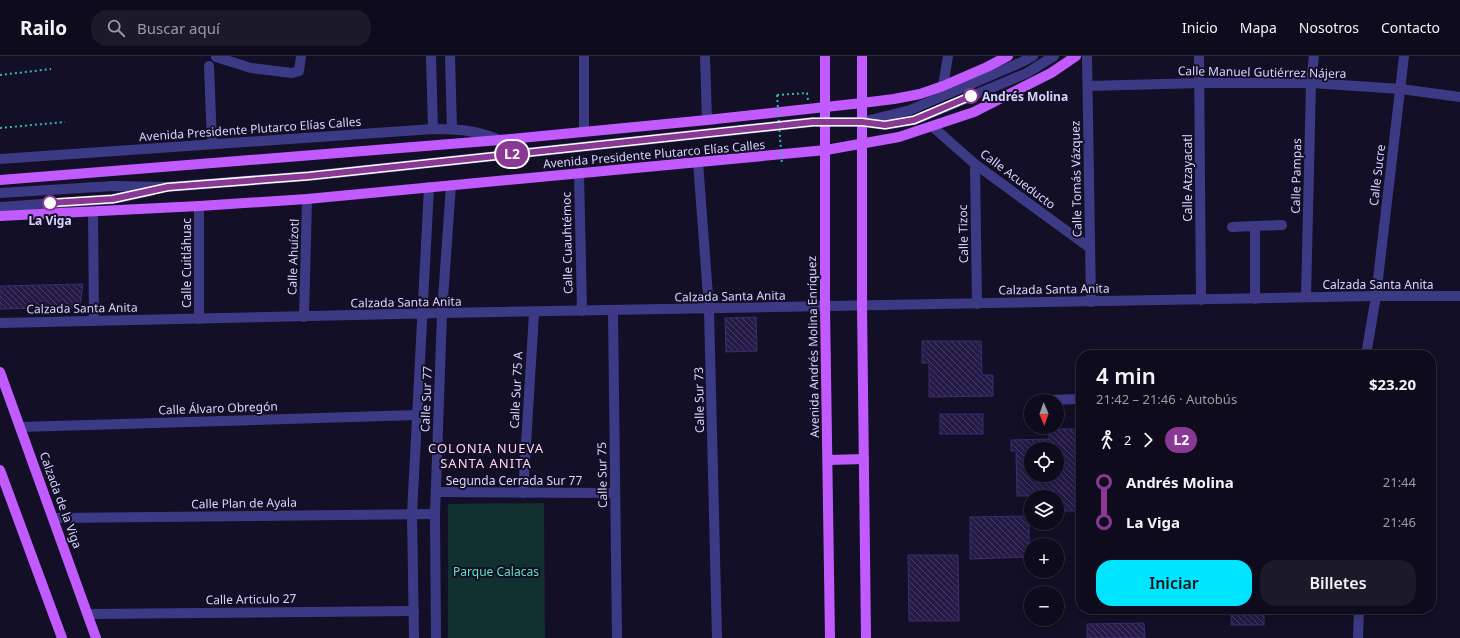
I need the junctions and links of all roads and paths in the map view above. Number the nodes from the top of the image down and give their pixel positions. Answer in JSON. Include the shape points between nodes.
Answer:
{"nodes":[{"id":1,"x":301,"y":56,"type":"edge"},
{"id":2,"x":431,"y":56,"type":"edge"},
{"id":3,"x":450,"y":56,"type":"edge"},
{"id":4,"x":584,"y":56,"type":"edge"},
{"id":5,"x":705,"y":56,"type":"edge"},
{"id":6,"x":825,"y":56,"type":"edge"},
{"id":7,"x":862,"y":56,"type":"edge"},
{"id":8,"x":948,"y":56,"type":"edge"},
{"id":9,"x":1008,"y":56,"type":"edge"},
{"id":10,"x":1033,"y":56,"type":"edge"},
{"id":11,"x":1054,"y":56,"type":"edge"},
{"id":12,"x":1076,"y":56,"type":"edge"},
{"id":13,"x":1087,"y":56,"type":"edge"},
{"id":14,"x":1199,"y":56,"type":"edge"},
{"id":15,"x":1314,"y":56,"type":"edge"},
{"id":16,"x":1404,"y":56,"type":"edge"},
{"id":17,"x":216,"y":57,"type":"dead end"},
{"id":18,"x":209,"y":66,"type":"dead end"},
{"id":19,"x":51,"y":68,"type":"dead end"},
{"id":20,"x":0,"y":74,"type":"edge"},
{"id":21,"x":1200,"y":83,"type":"junction"},
{"id":22,"x":1311,"y":83,"type":"junction"},
{"id":23,"x":943,"y":86,"type":"junction"},
{"id":24,"x":1088,"y":86,"type":"junction"},
{"id":25,"x":1401,"y":89,"type":"junction"},
{"id":26,"x":807,"y":93,"type":"dead end"},
{"id":27,"x":1460,"y":97,"type":"edge"},
{"id":28,"x":862,"y":103,"type":"junction"},
{"id":29,"x":825,"y":107,"type":"junction"},
{"id":30,"x":707,"y":120,"type":"junction"},
{"id":31,"x":65,"y":122,"type":"dead end"},
{"id":32,"x":826,"y":122,"type":"junction"},
{"id":33,"x":862,"y":122,"type":"junction"},
{"id":34,"x":933,"y":127,"type":"junction"},
{"id":35,"x":0,"y":128,"type":"edge"},
{"id":36,"x":433,"y":129,"type":"junction"},
{"id":37,"x":452,"y":129,"type":"junction"},
{"id":38,"x":584,"y":131,"type":"junction"},
{"id":39,"x":500,"y":140,"type":"junction"},
{"id":40,"x":212,"y":144,"type":"junction"},
{"id":41,"x":862,"y":145,"type":"junction"},
{"id":42,"x":826,"y":150,"type":"junction"},
{"id":43,"x":0,"y":159,"type":"edge"},
{"id":44,"x":698,"y":162,"type":"junction"},
{"id":45,"x":975,"y":164,"type":"junction"},
{"id":46,"x":782,"y":165,"type":"dead end"},
{"id":47,"x":579,"y":173,"type":"junction"},
{"id":48,"x":0,"y":180,"type":"edge"},
{"id":49,"x":451,"y":185,"type":"junction"},
{"id":50,"x":168,"y":187,"type":"junction"},
{"id":51,"x":429,"y":187,"type":"junction"},
{"id":52,"x":0,"y":193,"type":"edge"},
{"id":53,"x":307,"y":199,"type":"junction"},
{"id":54,"x":199,"y":206,"type":"junction"},
{"id":55,"x":0,"y":207,"type":"edge"},
{"id":56,"x":93,"y":212,"type":"junction"},
{"id":57,"x":0,"y":216,"type":"edge"},
{"id":58,"x":1282,"y":225,"type":"dead end"},
{"id":59,"x":1254,"y":226,"type":"junction"},
{"id":60,"x":1232,"y":227,"type":"dead end"},
{"id":61,"x":1090,"y":248,"type":"junction"},
{"id":62,"x":1376,"y":296,"type":"junction"},
{"id":63,"x":1460,"y":296,"type":"edge"},
{"id":64,"x":1306,"y":298,"type":"junction"},
{"id":65,"x":1255,"y":299,"type":"junction"},
{"id":66,"x":1201,"y":300,"type":"junction"},
{"id":67,"x":1091,"y":302,"type":"junction"},
{"id":68,"x":977,"y":304,"type":"junction"},
{"id":69,"x":862,"y":306,"type":"junction"},
{"id":70,"x":825,"y":307,"type":"junction"},
{"id":71,"x":709,"y":309,"type":"junction"},
{"id":72,"x":582,"y":311,"type":"junction"},
{"id":73,"x":613,"y":311,"type":"junction"},
{"id":74,"x":534,"y":312,"type":"junction"},
{"id":75,"x":442,"y":313,"type":"junction"},
{"id":76,"x":422,"y":314,"type":"junction"},
{"id":77,"x":304,"y":317,"type":"junction"},
{"id":78,"x":199,"y":319,"type":"junction"},
{"id":79,"x":94,"y":321,"type":"junction"},
{"id":80,"x":0,"y":323,"type":"edge"},
{"id":81,"x":1367,"y":350,"type":"edge"},
{"id":82,"x":0,"y":372,"type":"edge"},
{"id":83,"x":1076,"y":399,"type":"edge"},
{"id":84,"x":1064,"y":400,"type":"edge"},
{"id":85,"x":417,"y":415,"type":"junction"},
{"id":86,"x":20,"y":427,"type":"junction"},
{"id":87,"x":864,"y":459,"type":"junction"},
{"id":88,"x":828,"y":460,"type":"junction"},
{"id":89,"x":0,"y":470,"type":"edge"},
{"id":90,"x":436,"y":492,"type":"junction"},
{"id":91,"x":523,"y":493,"type":"junction"},
{"id":92,"x":615,"y":493,"type":"junction"},
{"id":93,"x":412,"y":514,"type":"junction"},
{"id":94,"x":435,"y":514,"type":"junction"},
{"id":95,"x":54,"y":518,"type":"junction"},
{"id":96,"x":414,"y":611,"type":"junction"},
{"id":97,"x":88,"y":614,"type":"junction"},
{"id":98,"x":1359,"y":614,"type":"edge"},
{"id":99,"x":62,"y":638,"type":"edge"},
{"id":100,"x":96,"y":638,"type":"edge"},
{"id":101,"x":414,"y":638,"type":"edge"},
{"id":102,"x":436,"y":638,"type":"edge"},
{"id":103,"x":617,"y":638,"type":"edge"},
{"id":104,"x":717,"y":638,"type":"edge"},
{"id":105,"x":830,"y":638,"type":"edge"},
{"id":106,"x":866,"y":638,"type":"edge"},
{"id":107,"x":1358,"y":638,"type":"edge"}],
"edges":[{"from":1,"to":17,"type":"street","via":[[298,71],[292,73],[251,68]]},
{"from":2,"to":36,"type":"street"},
{"from":3,"to":37,"type":"street"},
{"from":4,"to":38,"type":"street"},
{"from":5,"to":30,"type":"street"},
{"from":6,"to":29,"type":"main road","name":"Avenida Andrés Molina Enríquez"},
{"from":7,"to":28,"type":"main road"},
{"from":8,"to":23,"type":"street"},
{"from":9,"to":23,"type":"main road","name":"Avenida Presidente Plutarco Elías Calles","via":[[987,68]]},
{"from":10,"to":33,"type":"street","via":[[910,110]]},
{"from":11,"to":33,"type":"street","via":[[1027,73],[914,120],[885,125]]},
{"from":12,"to":34,"type":"main road","name":"Avenida Presidente Plutarco Elías Calles","via":[[1051,73],[974,112]]},
{"from":13,"to":24,"type":"street","name":"Calle Tomás Vázquez"},
{"from":14,"to":21,"type":"street","name":"Calle Atzayacatl"},
{"from":15,"to":22,"type":"street","name":"Calle Pampas"},
{"from":16,"to":25,"type":"street","name":"Calle Sucre"},
{"from":18,"to":40,"type":"street"},
{"from":19,"to":20,"type":"path"},
{"from":21,"to":22,"type":"street","name":"Calle Manuel Gutiérrez Nájera"},
{"from":21,"to":24,"type":"street","name":"Calle Manuel Gutiérrez Nájera"},
{"from":21,"to":66,"type":"street","name":"Calle Atzayacatl"},
{"from":22,"to":25,"type":"street","name":"Calle Manuel Gutiérrez Nájera"},
{"from":22,"to":64,"type":"street","name":"Calle Pampas"},
{"from":23,"to":28,"type":"main road","name":"Avenida Presidente Plutarco Elías Calles","via":[[900,98]]},
{"from":24,"to":61,"type":"street","name":"Calle Tomás Vázquez"},
{"from":25,"to":27,"type":"street","name":"Calle Manuel Gutiérrez Nájera"},
{"from":25,"to":62,"type":"street","name":"Calle Sucre"},
{"from":26,"to":46,"type":"path","bridge":true,"via":[[776,95]]},
{"from":28,"to":29,"type":"main road","name":"Avenida Presidente Plutarco Elías Calles"},
{"from":28,"to":33,"type":"main road"},
{"from":29,"to":30,"type":"main road","name":"Avenida Presidente Plutarco Elías Calles"},
{"from":29,"to":32,"type":"main road","name":"Avenida Andrés Molina Enríquez"},
{"from":30,"to":38,"type":"main road","name":"Avenida Presidente Plutarco Elías Calles"},
{"from":31,"to":35,"type":"path"},
{"from":32,"to":33,"type":"street"},
{"from":32,"to":42,"type":"main road","name":"Avenida Andrés Molina Enríquez"},
{"from":32,"to":50,"type":"street","via":[[309,176]]},
{"from":33,"to":41,"type":"main road"},
{"from":34,"to":41,"type":"main road","name":"Avenida Presidente Plutarco Elías Calles"},
{"from":34,"to":45,"type":"street","name":"Calle Acueducto"},
{"from":36,"to":37,"type":"street","name":"Avenida Presidente Plutarco Elías Calles"},
{"from":36,"to":40,"type":"street","name":"Avenida Presidente Plutarco Elías Calles"},
{"from":37,"to":39,"type":"street","name":"Avenida Presidente Plutarco Elías Calles","via":[[482,133]]},
{"from":38,"to":39,"type":"main road","name":"Avenida Presidente Plutarco Elías Calles"},
{"from":39,"to":48,"type":"main road","name":"Avenida Presidente Plutarco Elías Calles"},
{"from":40,"to":43,"type":"street","name":"Avenida Presidente Plutarco Elías Calles"},
{"from":41,"to":42,"type":"main road","name":"Avenida Presidente Plutarco Elías Calles"},
{"from":41,"to":69,"type":"main road"},
{"from":42,"to":44,"type":"main road","name":"Avenida Presidente Plutarco Elías Calles"},
{"from":42,"to":70,"type":"main road","name":"Avenida Andrés Molina Enríquez"},
{"from":44,"to":47,"type":"main road","name":"Avenida Presidente Plutarco Elías Calles"},
{"from":44,"to":71,"type":"street","name":"Calle Sur 73"},
{"from":45,"to":61,"type":"street","name":"Calle Acueducto"},
{"from":45,"to":68,"type":"street","name":"Calle Tizoc"},
{"from":47,"to":49,"type":"main road","name":"Avenida Presidente Plutarco Elías Calles"},
{"from":47,"to":72,"type":"street","name":"Calle Cuauhtémoc"},
{"from":49,"to":51,"type":"main road","name":"Avenida Presidente Plutarco Elías Calles"},
{"from":49,"to":75,"type":"street","name":"Calle Sur 77"},
{"from":50,"to":52,"type":"street","via":[[112,186]]},
{"from":50,"to":55,"type":"street","via":[[113,199]]},
{"from":51,"to":53,"type":"main road","name":"Avenida Presidente Plutarco Elías Calles"},
{"from":51,"to":76,"type":"street","name":"Calle Sur 77"},
{"from":53,"to":54,"type":"main road","name":"Avenida Presidente Plutarco Elías Calles"},
{"from":53,"to":77,"type":"street","name":"Calle Ahuízotl"},
{"from":54,"to":56,"type":"main road","name":"Avenida Presidente Plutarco Elías Calles"},
{"from":54,"to":78,"type":"street","name":"Calle Cuitláhuac"},
{"from":56,"to":57,"type":"main road","name":"Avenida Presidente Plutarco Elías Calles"},
{"from":56,"to":79,"type":"street"},
{"from":58,"to":59,"type":"street"},
{"from":59,"to":60,"type":"street"},
{"from":59,"to":65,"type":"street"},
{"from":61,"to":67,"type":"street","name":"Calle Tomás Vázquez"},
{"from":62,"to":63,"type":"street","name":"Calzada Santa Anita"},
{"from":62,"to":64,"type":"street","name":"Calzada Santa Anita"},
{"from":62,"to":81,"type":"street","name":"Calle Sucre"},
{"from":64,"to":65,"type":"street","name":"Calzada Santa Anita"},
{"from":65,"to":66,"type":"street","name":"Calzada Santa Anita"},
{"from":66,"to":67,"type":"street","name":"Calzada Santa Anita"},
{"from":67,"to":68,"type":"street","name":"Calzada Santa Anita"},
{"from":68,"to":69,"type":"street","name":"Calzada Santa Anita"},
{"from":69,"to":70,"type":"street","name":"Calzada Santa Anita"},
{"from":69,"to":87,"type":"main road"},
{"from":70,"to":71,"type":"street","name":"Calzada Santa Anita"},
{"from":70,"to":88,"type":"main road","name":"Avenida Andrés Molina Enríquez"},
{"from":71,"to":73,"type":"street","name":"Calzada Santa Anita"},
{"from":71,"to":104,"type":"street","name":"Calle Sur 73"},
{"from":72,"to":73,"type":"street","name":"Calzada Santa Anita"},
{"from":72,"to":74,"type":"street","name":"Calzada Santa Anita"},
{"from":73,"to":92,"type":"street","name":"Calle Sur 75"},
{"from":74,"to":75,"type":"street","name":"Calzada Santa Anita"},
{"from":74,"to":91,"type":"street","name":"Calle Sur 75 A"},
{"from":75,"to":76,"type":"street","name":"Calzada Santa Anita"},
{"from":75,"to":90,"type":"street","name":"Calle Sur 77"},
{"from":76,"to":77,"type":"street","name":"Calzada Santa Anita"},
{"from":76,"to":85,"type":"street","name":"Calle Sur 77"},
{"from":77,"to":78,"type":"street","name":"Calzada Santa Anita"},
{"from":78,"to":79,"type":"street","name":"Calzada Santa Anita"},
{"from":79,"to":80,"type":"street","name":"Calzada Santa Anita"},
{"from":82,"to":86,"type":"main road","name":"Calzada de la Viga"},
{"from":83,"to":84,"type":"street"},
{"from":85,"to":86,"type":"street","name":"Calle Álvaro Obregón"},
{"from":85,"to":93,"type":"street","name":"Calle Sur 77"},
{"from":86,"to":95,"type":"main road","name":"Calzada de la Viga"},
{"from":87,"to":88,"type":"main road"},
{"from":87,"to":106,"type":"main road"},
{"from":88,"to":105,"type":"main road","name":"Avenida Andrés Molina Enríquez"},
{"from":89,"to":99,"type":"main road"},
{"from":90,"to":91,"type":"street","name":"Segunda Cerrada Sur 77"},
{"from":90,"to":94,"type":"street","name":"Calle Sur 77"},
{"from":91,"to":92,"type":"street","name":"Segunda Cerrada Sur 77"},
{"from":92,"to":103,"type":"street","name":"Calle Sur 75"},
{"from":93,"to":94,"type":"street","name":"Calle Plan de Ayala"},
{"from":93,"to":95,"type":"street","name":"Calle Plan de Ayala"},
{"from":93,"to":96,"type":"street","name":"Calle Sur 77"},
{"from":94,"to":102,"type":"street","name":"Calle Sur 77"},
{"from":95,"to":97,"type":"main road","name":"Calzada de la Viga"},
{"from":96,"to":97,"type":"street","name":"Calle Articulo 27"},
{"from":96,"to":101,"type":"street","name":"Calle Sur 77"},
{"from":97,"to":100,"type":"main road","name":"Calzada de la Viga"},
{"from":98,"to":107,"type":"street"}]}
